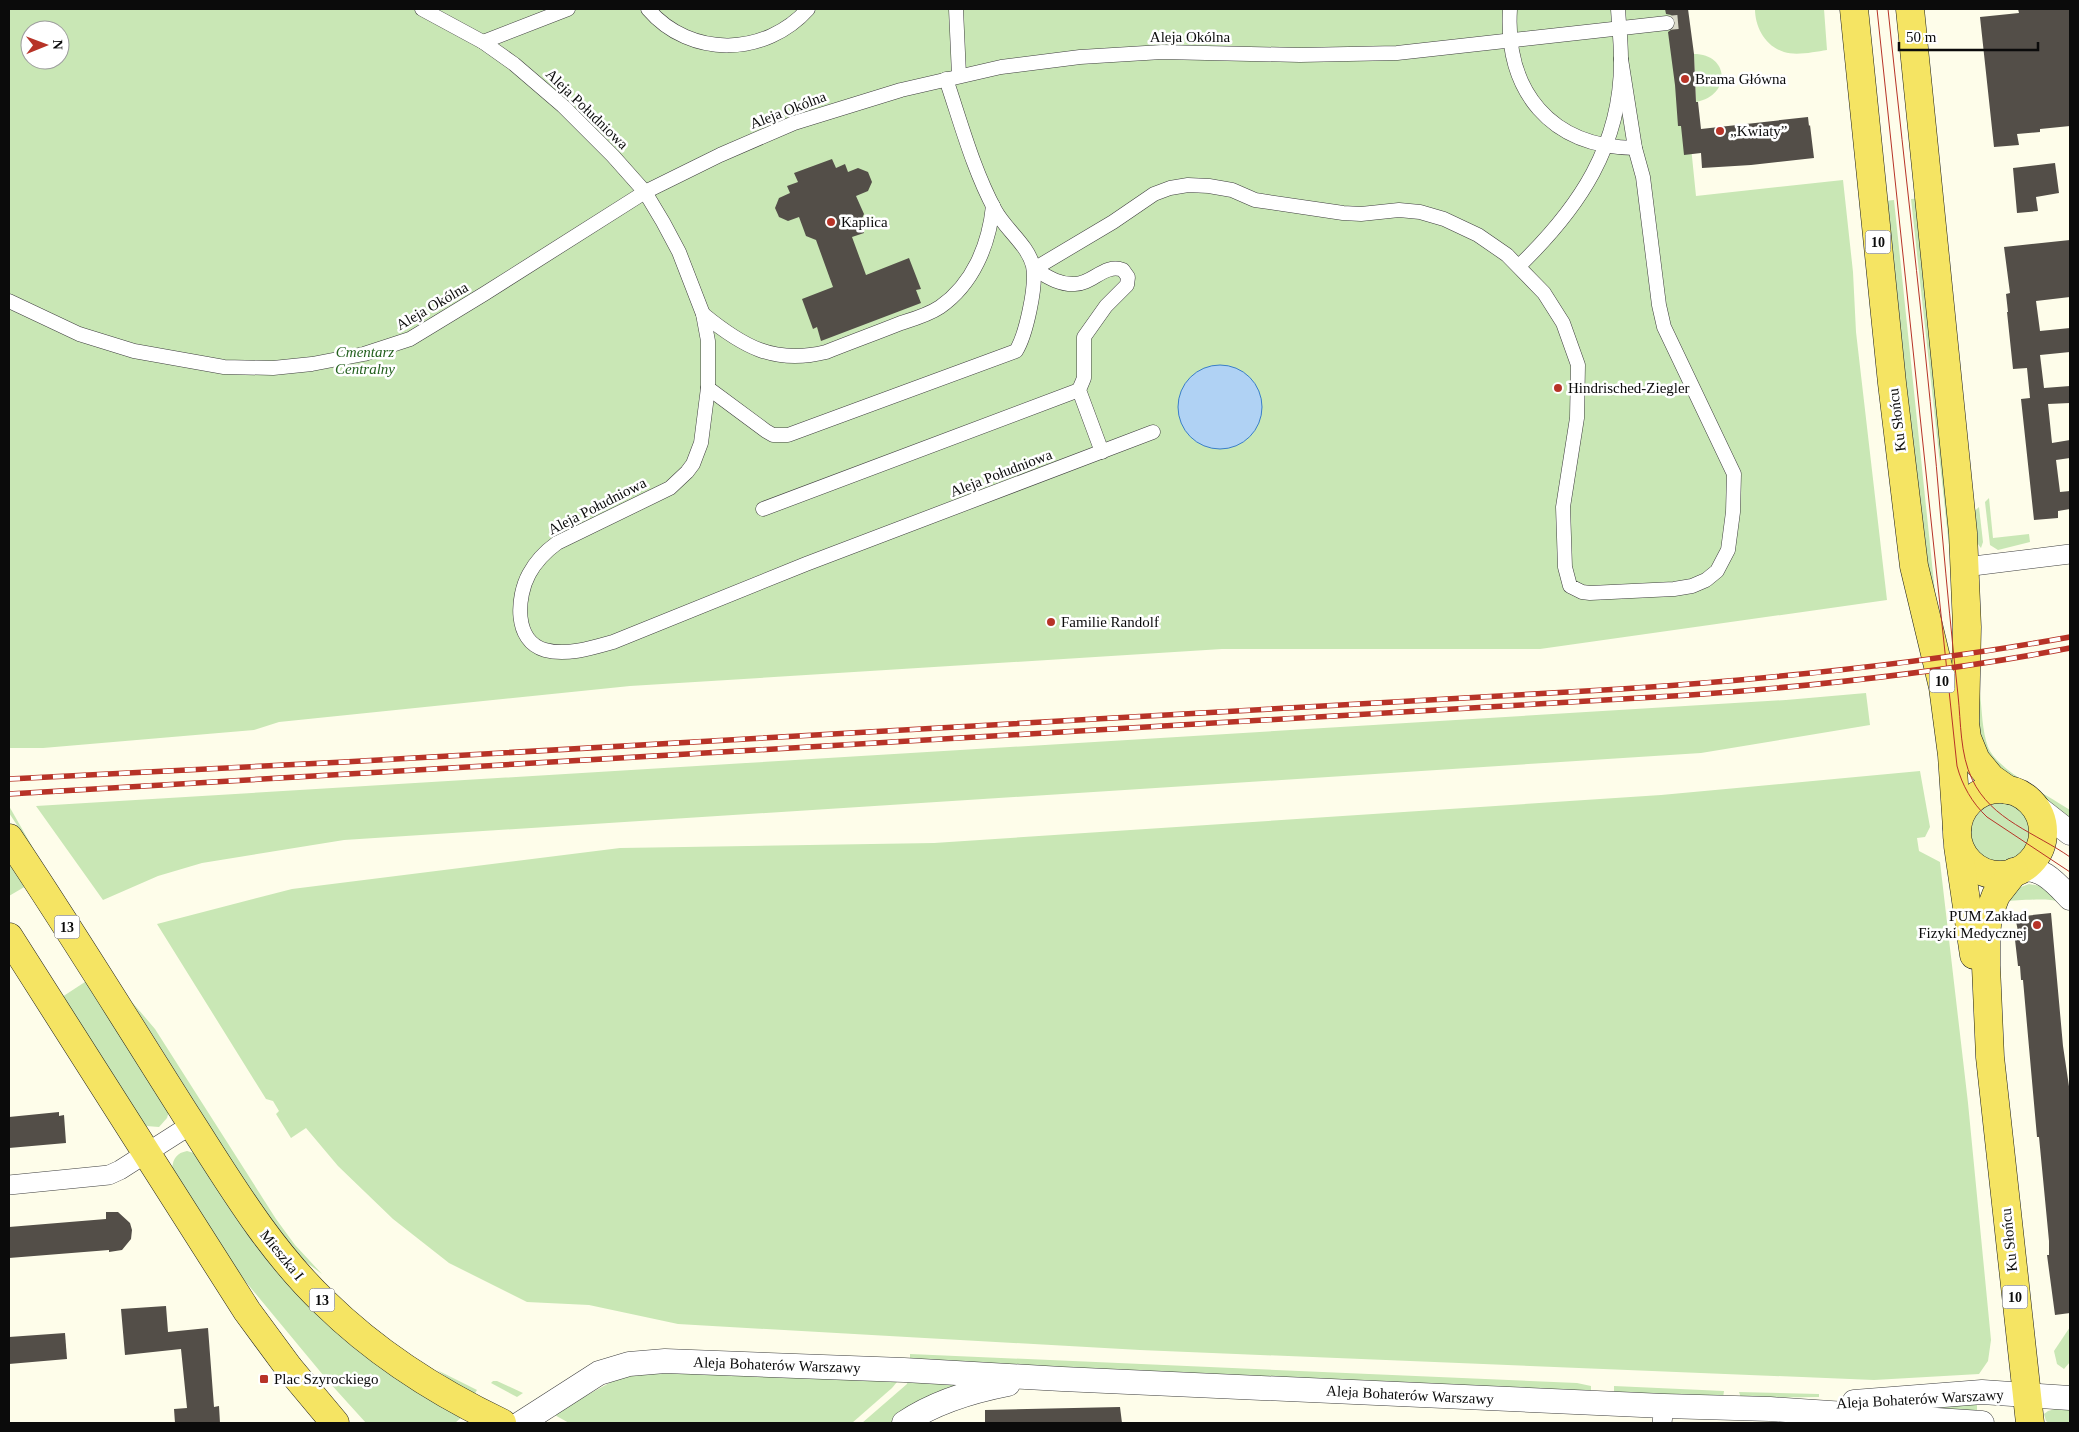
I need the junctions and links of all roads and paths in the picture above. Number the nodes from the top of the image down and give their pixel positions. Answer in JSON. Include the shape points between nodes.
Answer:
{"nodes":[{"id":1,"x":422,"y":9,"type":"edge"},
{"id":2,"x":568,"y":9,"type":"edge"},
{"id":3,"x":648,"y":9,"type":"edge"},
{"id":4,"x":808,"y":9,"type":"edge"},
{"id":5,"x":956,"y":9,"type":"edge"},
{"id":6,"x":1510,"y":9,"type":"edge"},
{"id":7,"x":1618,"y":9,"type":"edge"},
{"id":8,"x":1854,"y":9,"type":"edge"},
{"id":9,"x":1910,"y":9,"type":"edge"},
{"id":10,"x":1667,"y":23,"type":"tunnel mouth"},
{"id":11,"x":1619,"y":30,"type":"junction"},
{"id":12,"x":483,"y":42,"type":"junction"},
{"id":13,"x":1510,"y":42,"type":"junction"},
{"id":14,"x":1621,"y":59,"type":"junction"},
{"id":15,"x":952,"y":77,"type":"junction"},
{"id":16,"x":1607,"y":146,"type":"junction"},
{"id":17,"x":1635,"y":148,"type":"junction"},
{"id":18,"x":645,"y":192,"type":"junction"},
{"id":19,"x":993,"y":206,"type":"junction"},
{"id":20,"x":1519,"y":266,"type":"junction"},
{"id":21,"x":1034,"y":269,"type":"junction"},
{"id":22,"x":9,"y":301,"type":"edge"},
{"id":23,"x":703,"y":314,"type":"junction"},
{"id":24,"x":708,"y":388,"type":"junction"},
{"id":25,"x":1079,"y":390,"type":"junction"},
{"id":26,"x":1153,"y":432,"type":"dead end"},
{"id":27,"x":1102,"y":452,"type":"junction"},
{"id":28,"x":763,"y":509,"type":"dead end"},
{"id":29,"x":2070,"y":554,"type":"edge"},
{"id":30,"x":1964,"y":567,"type":"junction"},
{"id":31,"x":2008,"y":790,"type":"junction"},
{"id":32,"x":2033,"y":804,"type":"junction"},
{"id":33,"x":2070,"y":833,"type":"edge"},
{"id":34,"x":1957,"y":835,"type":"junction"},
{"id":35,"x":9,"y":838,"type":"edge"},
{"id":36,"x":2016,"y":871,"type":"junction"},
{"id":37,"x":2070,"y":898,"type":"edge"},
{"id":38,"x":9,"y":937,"type":"edge"},
{"id":39,"x":1990,"y":1057,"type":"junction"},
{"id":40,"x":192,"y":1124,"type":"junction"},
{"id":41,"x":145,"y":1154,"type":"junction"},
{"id":42,"x":9,"y":1185,"type":"edge"},
{"id":43,"x":1050,"y":1379,"type":"junction"},
{"id":44,"x":2027,"y":1394,"type":"junction"},
{"id":45,"x":2070,"y":1398,"type":"edge"},
{"id":46,"x":1770,"y":1409,"type":"junction"},
{"id":47,"x":1663,"y":1415,"type":"edge"},
{"id":48,"x":335,"y":1423,"type":"edge"},
{"id":49,"x":502,"y":1423,"type":"edge"},
{"id":50,"x":521,"y":1423,"type":"edge"},
{"id":51,"x":904,"y":1423,"type":"edge"},
{"id":52,"x":1982,"y":1423,"type":"edge"},
{"id":53,"x":2030,"y":1423,"type":"edge"}],
"edges":[{"from":1,"to":12,"type":"street","name":"Aleja Południowa"},
{"from":2,"to":12,"type":"street"},
{"from":3,"to":4,"type":"street","via":[[687,37],[713,45],[730,46],[773,36]]},
{"from":5,"to":15,"type":"street"},
{"from":6,"to":13,"type":"street"},
{"from":7,"to":11,"type":"street"},
{"from":8,"to":34,"type":"main road","name":"Ku Słońcu","number":"10","via":[[1913,556],[1919,594],[1944,687]]},
{"from":9,"to":30,"type":"main road","number":"10","via":[[1961,506]]},
{"from":10,"to":11,"type":"street","name":"Aleja Okólna"},
{"from":11,"to":13,"type":"street","name":"Aleja Okólna"},
{"from":11,"to":14,"type":"street"},
{"from":12,"to":18,"type":"street","name":"Aleja Południowa","via":[[564,106]]},
{"from":13,"to":15,"type":"street","name":"Aleja Okólna","via":[[1363,54],[1118,53],[1038,61]]},
{"from":13,"to":16,"type":"street","via":[[1521,85],[1538,108],[1557,126]]},
{"from":14,"to":16,"type":"street","via":[[1619,90]]},
{"from":14,"to":17,"type":"street"},
{"from":15,"to":18,"type":"street","name":"Aleja Okólna","via":[[873,97],[794,123]]},
{"from":15,"to":19,"type":"street","via":[[978,174]]},
{"from":16,"to":17,"type":"street"},
{"from":16,"to":20,"type":"street","via":[[1568,213]]},
{"from":17,"to":20,"type":"street","via":[[1643,177],[1664,327],[1734,474],[1728,550],[1721,566],[1706,580],[1674,589],[1590,592],[1570,586],[1565,567],[1563,507],[1577,418],[1578,365],[1554,306]]},
{"from":18,"to":22,"type":"street","name":"Aleja Okólna","via":[[423,331],[392,346],[342,358],[273,368],[218,366],[114,346],[79,334]]},
{"from":18,"to":23,"type":"street","name":"Aleja Południowa","via":[[679,252]]},
{"from":19,"to":21,"type":"street","via":[[1027,253]]},
{"from":19,"to":23,"type":"street","via":[[986,242],[972,272],[957,292],[931,312],[843,346],[814,355],[775,355],[737,339]]},
{"from":20,"to":21,"type":"street","via":[[1478,235],[1427,214],[1399,210],[1343,213],[1255,200],[1232,190],[1188,186],[1154,194]]},
{"from":21,"to":24,"type":"street","via":[[1024,333],[1016,351],[788,435],[766,431]]},
{"from":21,"to":25,"type":"street","via":[[1069,284],[1081,284],[1115,268],[1124,270],[1128,277],[1128,286],[1106,306],[1084,337],[1084,378]]},
{"from":23,"to":24,"type":"street","name":"Aleja Południowa","via":[[708,341]]},
{"from":24,"to":27,"type":"street","name":"Aleja Południowa","via":[[701,443],[687,472],[670,488],[558,543],[542,555],[530,571],[522,590],[520,614],[525,634],[536,646],[544,650],[564,651],[613,642],[806,564]]},
{"from":25,"to":27,"type":"street"},
{"from":25,"to":28,"type":"street"},
{"from":26,"to":27,"type":"street","name":"Aleja Południowa"},
{"from":29,"to":30,"type":"street"},
{"from":30,"to":31,"type":"main road","number":"10","via":[[1967,738],[1982,769]]},
{"from":31,"to":32,"type":"main road","number":"10"},
{"from":31,"to":34,"type":"main road","via":[[1990,790],[1974,797],[1962,811]]},
{"from":32,"to":33,"type":"street"},
{"from":32,"to":36,"type":"main road","number":"10","via":[[2042,823],[2042,838],[2034,857]]},
{"from":34,"to":36,"type":"main road","via":[[1966,858],[1980,870],[1997,875]]},
{"from":34,"to":39,"type":"main road","name":"Ku Słońcu","number":"10"},
{"from":35,"to":40,"type":"main road","name":"Mieszka I","number":"13"},
{"from":36,"to":37,"type":"street","via":[[2030,869],[2042,873]]},
{"from":36,"to":39,"type":"main road","name":"Ku Słońcu","number":"10","via":[[1996,895],[1986,925]]},
{"from":38,"to":41,"type":"main road"},
{"from":39,"to":44,"type":"main road","name":"Ku Słońcu","number":"10"},
{"from":40,"to":41,"type":"street"},
{"from":40,"to":49,"type":"main road","name":"Mieszka I","number":"13","via":[[273,1246],[325,1304],[413,1374]]},
{"from":41,"to":42,"type":"street","via":[[120,1170],[103,1176]]},
{"from":41,"to":48,"type":"main road","via":[[247,1311],[288,1368]]},
{"from":43,"to":47,"type":"street","name":"Aleja Bohaterów Warszawy"},
{"from":43,"to":50,"type":"street","name":"Aleja Bohaterów Warszawy","via":[[904,1370],[649,1362],[618,1366],[600,1373]]},
{"from":43,"to":51,"type":"street","name":"Aleja Bohaterów Warszawy","via":[[1009,1384],[965,1395],[939,1404]]},
{"from":44,"to":45,"type":"street","name":"Aleja Bohaterów Warszawy"},
{"from":44,"to":46,"type":"street","name":"Aleja Bohaterów Warszawy","via":[[1982,1392]]},
{"from":44,"to":53,"type":"main road","name":"Ku Słońcu","number":"10"},
{"from":46,"to":47,"type":"street","name":"Aleja Bohaterów Warszawy"},
{"from":46,"to":52,"type":"street","name":"Aleja Bohaterów Warszawy"}]}
